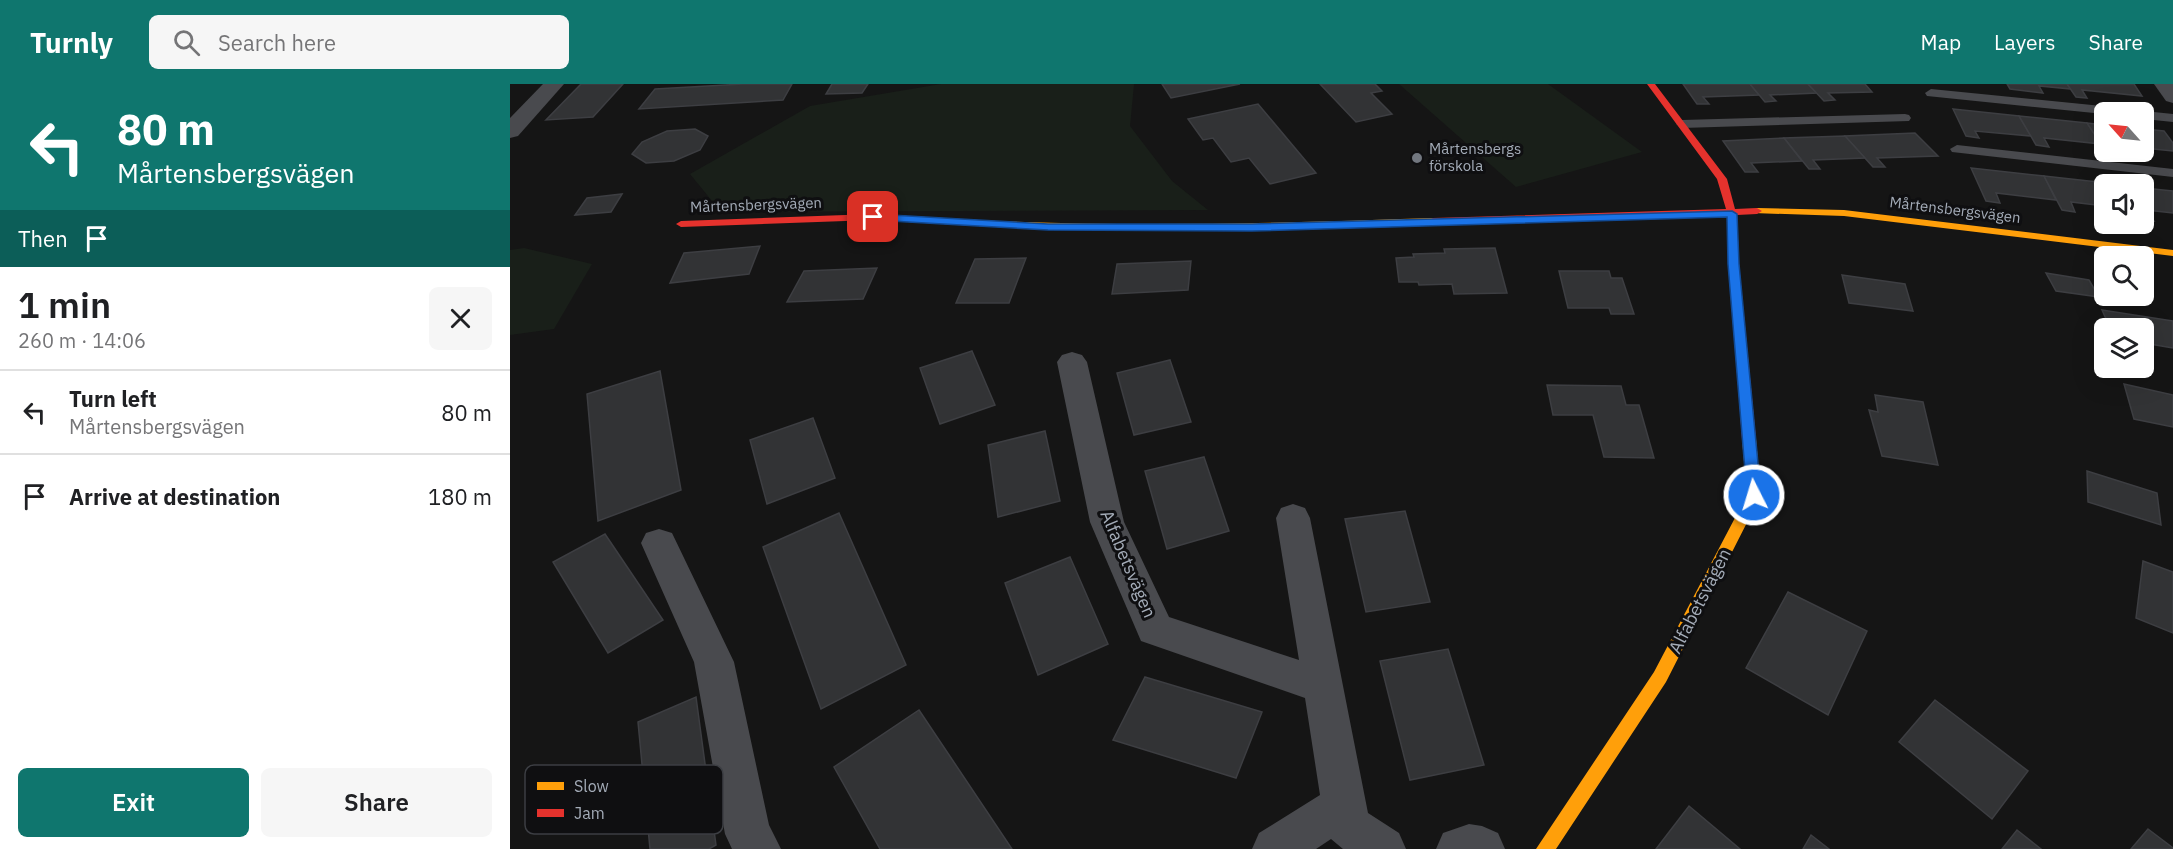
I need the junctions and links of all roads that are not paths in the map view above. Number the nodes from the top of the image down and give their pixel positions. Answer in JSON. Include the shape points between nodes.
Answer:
{"nodes":[{"id":1,"x":554,"y":84,"type":"edge"},
{"id":2,"x":1651,"y":84,"type":"edge"},
{"id":3,"x":2164,"y":84,"type":"edge"},
{"id":4,"x":1931,"y":93,"type":"dead end"},
{"id":5,"x":2173,"y":97,"type":"edge"},
{"id":6,"x":2094,"y":109,"type":"edge"},
{"id":7,"x":2154,"y":116,"type":"edge"},
{"id":8,"x":1905,"y":118,"type":"dead end"},
{"id":9,"x":2173,"y":118,"type":"edge"},
{"id":10,"x":1682,"y":124,"type":"junction"},
{"id":11,"x":510,"y":131,"type":"edge"},
{"id":12,"x":1957,"y":149,"type":"dead end"},
{"id":13,"x":2173,"y":173,"type":"edge"},
{"id":14,"x":1732,"y":214,"type":"junction"},
{"id":15,"x":681,"y":224,"type":"dead end"},
{"id":16,"x":2173,"y":253,"type":"edge"},
{"id":17,"x":1072,"y":362,"type":"dead end"},
{"id":18,"x":1293,"y":519,"type":"dead end"},
{"id":19,"x":659,"y":543,"type":"dead end"},
{"id":20,"x":1322,"y":686,"type":"junction"},
{"id":21,"x":1343,"y":806,"type":"junction"},
{"id":22,"x":758,"y":849,"type":"edge"},
{"id":23,"x":1275,"y":849,"type":"edge"},
{"id":24,"x":1383,"y":849,"type":"edge"},
{"id":25,"x":1459,"y":849,"type":"edge"},
{"id":26,"x":1482,"y":849,"type":"edge"},
{"id":27,"x":1545,"y":849,"type":"edge"}],
"edges":[{"from":1,"to":11,"type":"street"},
{"from":2,"to":10,"type":"street"},
{"from":3,"to":5,"type":"street"},
{"from":4,"to":6,"type":"lane"},
{"from":7,"to":9,"type":"lane"},
{"from":8,"to":10,"type":"lane"},
{"from":10,"to":14,"type":"street","via":[[1722,179]]},
{"from":12,"to":13,"type":"lane"},
{"from":14,"to":15,"type":"street","name":"Mårtensbergsvägen","via":[[1252,228],[1048,227],[873,217]]},
{"from":14,"to":16,"type":"street","name":"Mårtensbergsvägen","via":[[1788,210],[1844,213]]},
{"from":14,"to":27,"type":"street","name":"Alfabetsvägen","via":[[1754,495],[1660,677]]},
{"from":17,"to":20,"type":"street","name":"Alfabetsvägen","via":[[1107,522],[1155,629]]},
{"from":18,"to":20,"type":"street"},
{"from":19,"to":22,"type":"street","via":[[714,662],[748,834]]},
{"from":20,"to":21,"type":"street"},
{"from":21,"to":23,"type":"street"},
{"from":21,"to":24,"type":"street","via":[[1348,826]]},
{"from":25,"to":26,"type":"street"}]}
